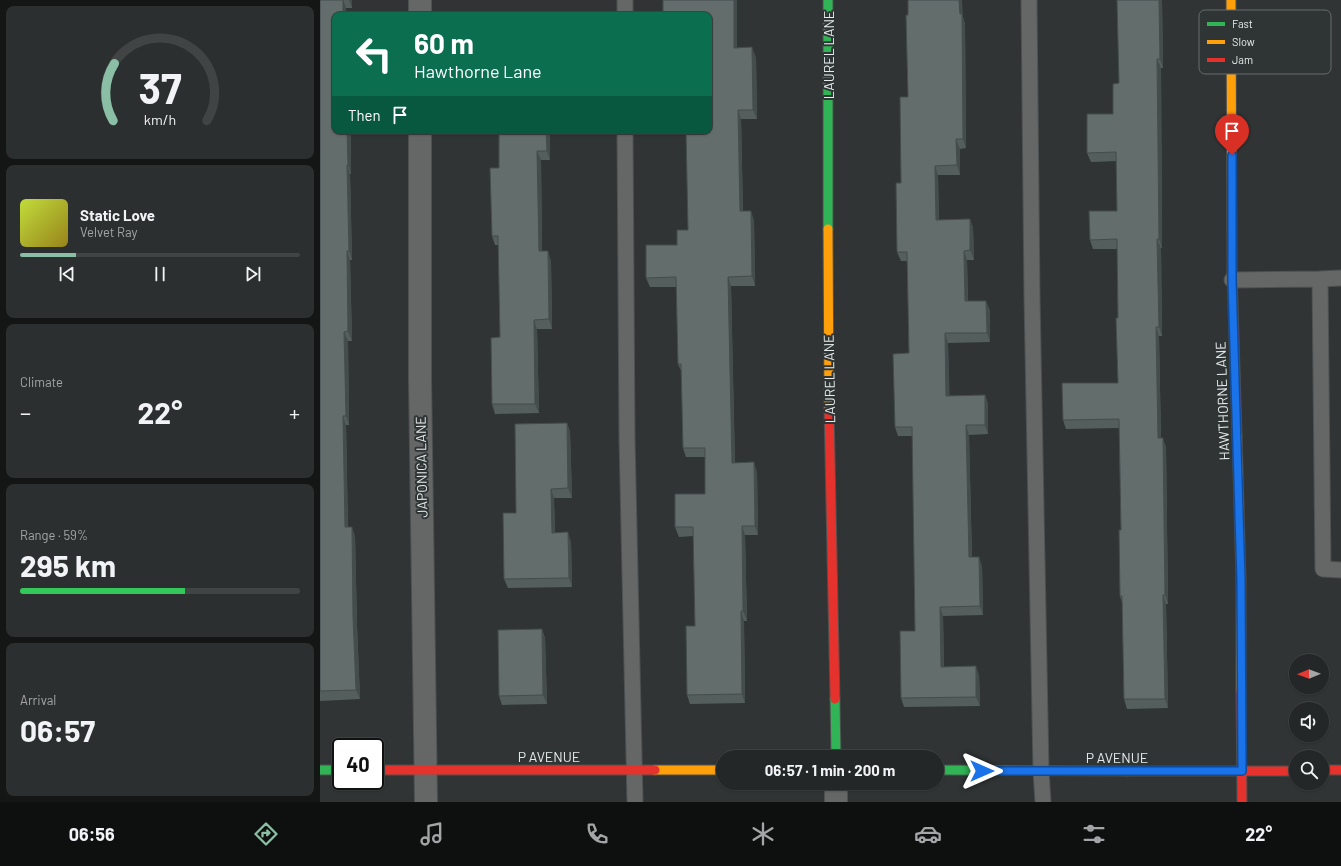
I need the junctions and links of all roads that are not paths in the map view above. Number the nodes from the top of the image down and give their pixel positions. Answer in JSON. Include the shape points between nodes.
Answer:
{"nodes":[{"id":1,"x":420,"y":0,"type":"edge"},
{"id":2,"x":625,"y":0,"type":"edge"},
{"id":3,"x":828,"y":0,"type":"edge"},
{"id":4,"x":1029,"y":0,"type":"edge"},
{"id":5,"x":1231,"y":0,"type":"edge"},
{"id":6,"x":1231,"y":10,"type":"edge"},
{"id":7,"x":420,"y":12,"type":"edge"},
{"id":8,"x":625,"y":12,"type":"edge"},
{"id":9,"x":1231,"y":74,"type":"edge"},
{"id":10,"x":420,"y":134,"type":"edge"},
{"id":11,"x":626,"y":134,"type":"edge"},
{"id":12,"x":1320,"y":278,"type":"junction"},
{"id":13,"x":1341,"y":278,"type":"edge"},
{"id":14,"x":1232,"y":280,"type":"junction"},
{"id":15,"x":1341,"y":570,"type":"edge"},
{"id":16,"x":836,"y":750,"type":"edge"},
{"id":17,"x":320,"y":770,"type":"edge"},
{"id":18,"x":332,"y":770,"type":"edge"},
{"id":19,"x":384,"y":770,"type":"edge"},
{"id":20,"x":426,"y":770,"type":"junction"},
{"id":21,"x":634,"y":770,"type":"junction"},
{"id":22,"x":716,"y":770,"type":"edge"},
{"id":23,"x":944,"y":770,"type":"edge"},
{"id":24,"x":1329,"y":770,"type":"edge"},
{"id":25,"x":1341,"y":770,"type":"edge"},
{"id":26,"x":1041,"y":771,"type":"junction"},
{"id":27,"x":1242,"y":771,"type":"junction"},
{"id":28,"x":1289,"y":771,"type":"edge"},
{"id":29,"x":836,"y":790,"type":"edge"},
{"id":30,"x":426,"y":802,"type":"edge"},
{"id":31,"x":635,"y":802,"type":"edge"},
{"id":32,"x":836,"y":802,"type":"edge"},
{"id":33,"x":1043,"y":802,"type":"edge"},
{"id":34,"x":1242,"y":802,"type":"edge"}],
"edges":[{"from":1,"to":7,"type":"street"},
{"from":2,"to":8,"type":"lane"},
{"from":3,"to":16,"type":"street","name":"LAUREL LANE","via":[[828,344]]},
{"from":4,"to":26,"type":"lane"},
{"from":5,"to":6,"type":"street","name":"HAWTHORNE LANE"},
{"from":9,"to":14,"type":"street","name":"HAWTHORNE LANE"},
{"from":10,"to":20,"type":"street","name":"JAPONICA LANE","via":[[420,378]]},
{"from":11,"to":21,"type":"lane","via":[[627,438]]},
{"from":12,"to":13,"type":"lane"},
{"from":12,"to":14,"type":"lane"},
{"from":12,"to":15,"type":"lane","via":[[1323,569]]},
{"from":14,"to":27,"type":"street","name":"HAWTHORNE LANE","via":[[1241,580]]},
{"from":17,"to":18,"type":"street"},
{"from":19,"to":20,"type":"street","name":"P AVENUE"},
{"from":20,"to":21,"type":"street","name":"P AVENUE"},
{"from":20,"to":30,"type":"street","name":"JAPONICA LANE"},
{"from":21,"to":22,"type":"street","name":"P AVENUE"},
{"from":21,"to":31,"type":"lane"},
{"from":23,"to":26,"type":"street","name":"P AVENUE"},
{"from":24,"to":25,"type":"street"},
{"from":26,"to":27,"type":"street","name":"P AVENUE"},
{"from":26,"to":33,"type":"lane"},
{"from":27,"to":28,"type":"street","name":"P AVENUE"},
{"from":27,"to":34,"type":"street","name":"HAWTHORNE LANE"},
{"from":29,"to":32,"type":"street"}]}
